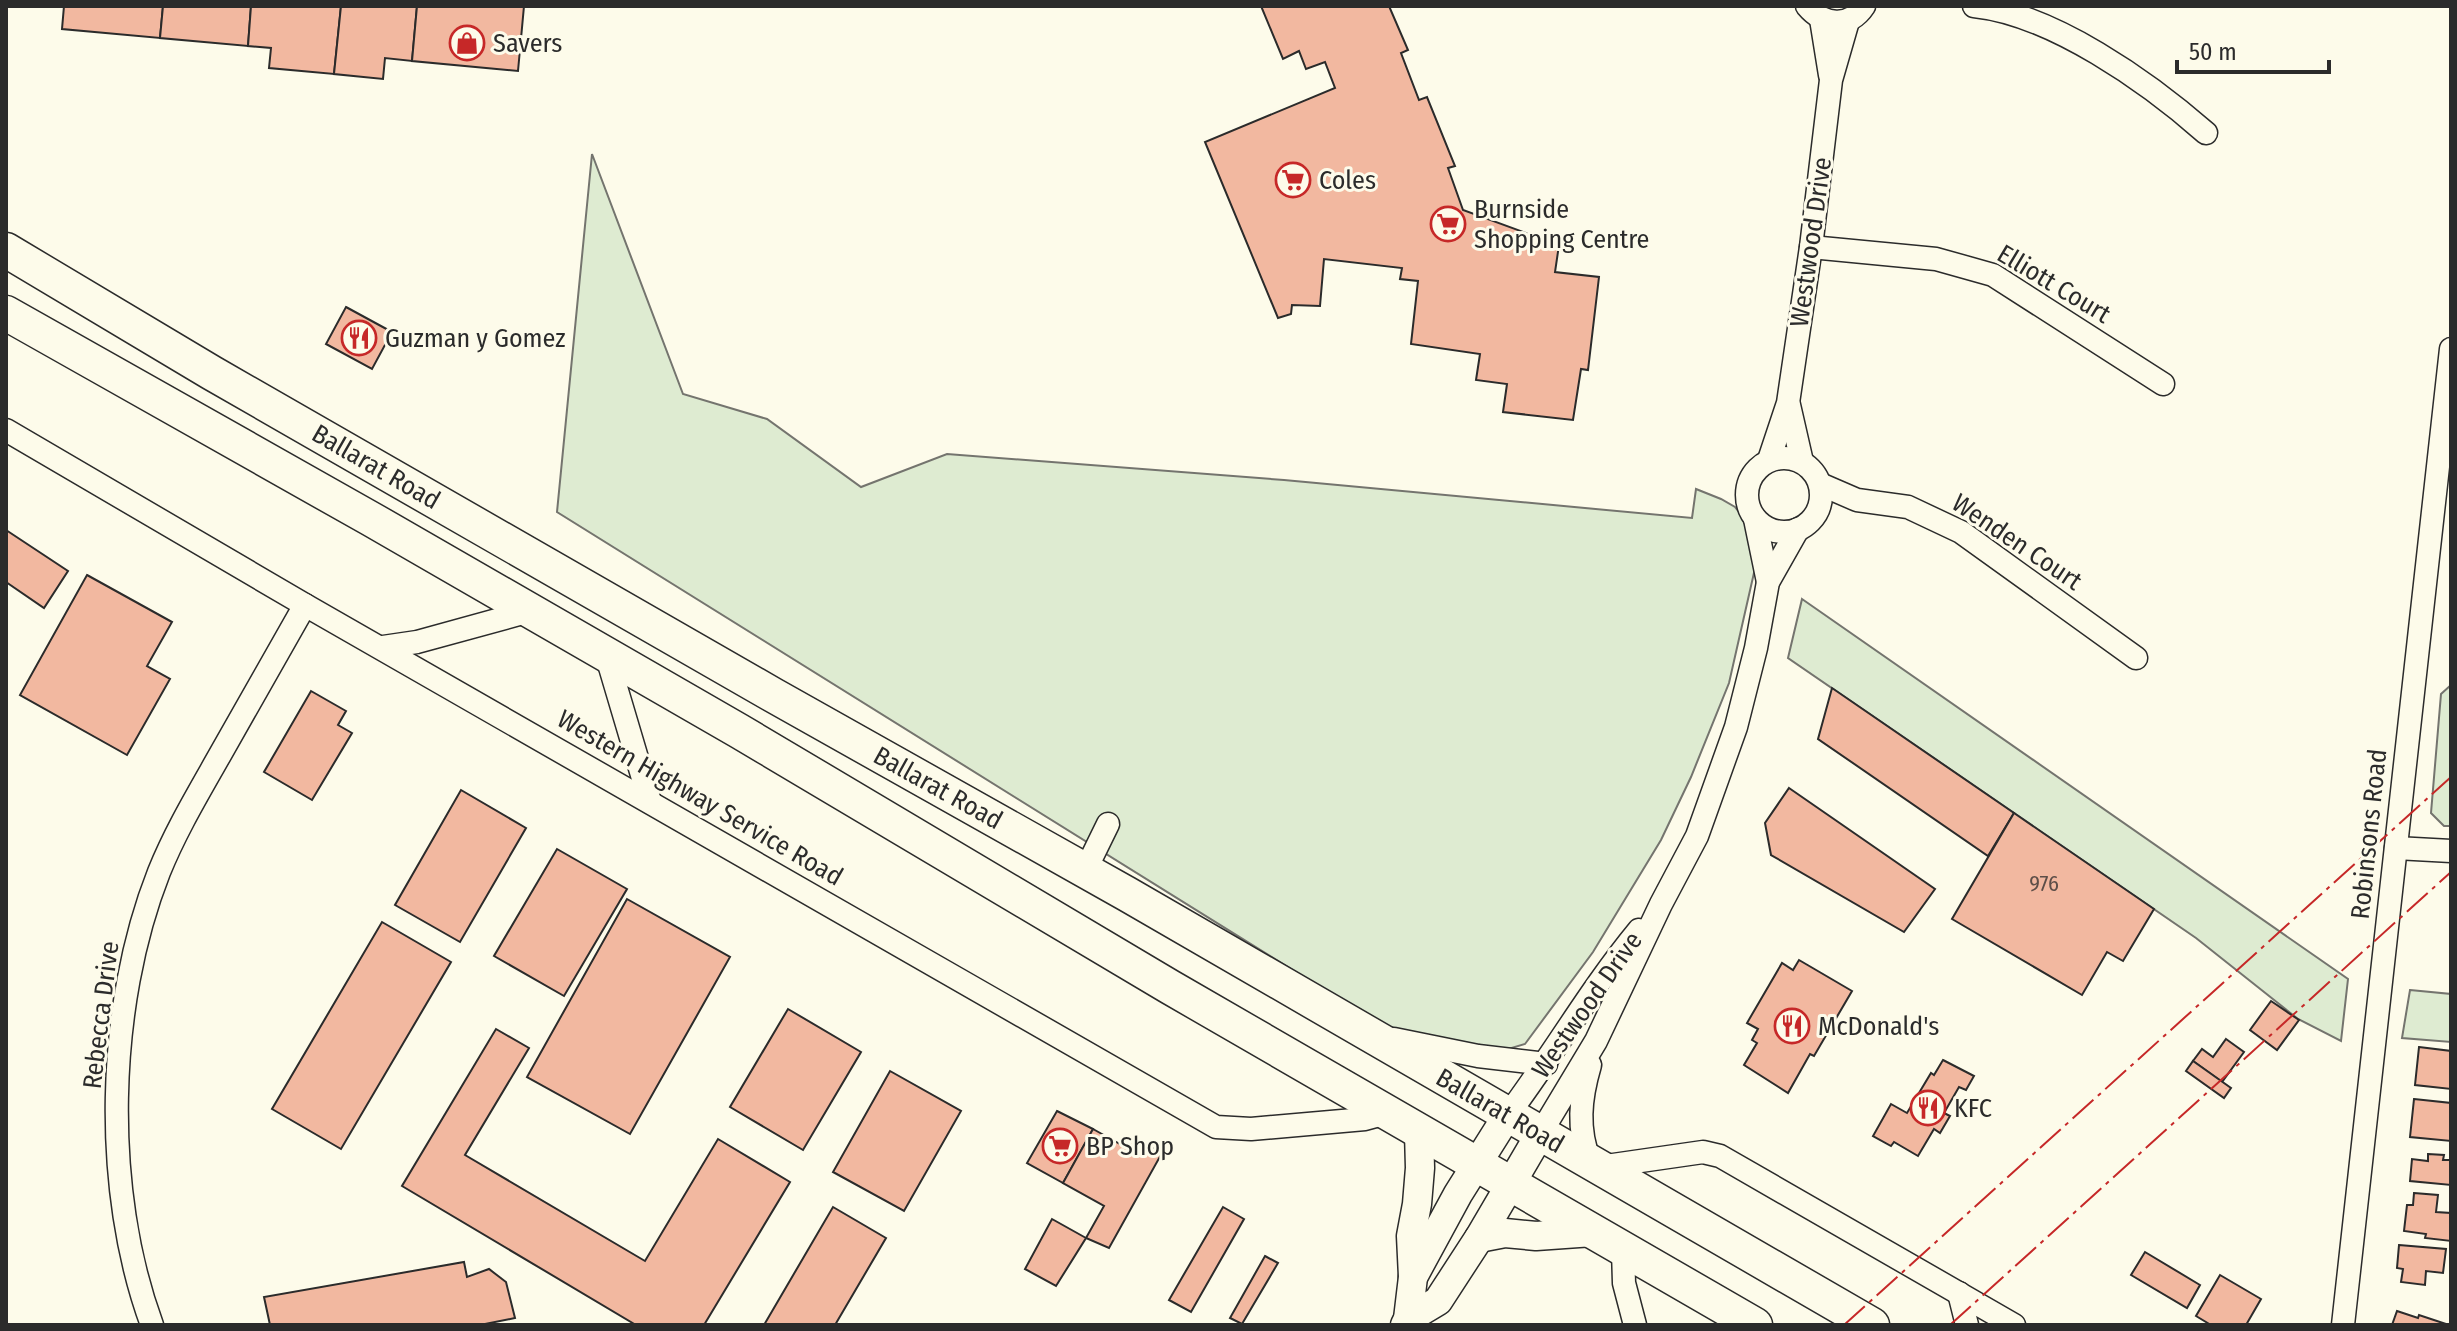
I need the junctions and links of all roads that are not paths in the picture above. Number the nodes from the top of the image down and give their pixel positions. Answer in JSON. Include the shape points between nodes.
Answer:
{"nodes":[{"id":1,"x":1974,"y":6,"type":"edge"},
{"id":2,"x":1814,"y":13,"type":"edge"},
{"id":3,"x":1856,"y":13,"type":"edge"},
{"id":4,"x":1831,"y":80,"type":"junction"},
{"id":5,"x":2206,"y":133,"type":"dead end"},
{"id":6,"x":1811,"y":247,"type":"junction"},
{"id":7,"x":6,"y":250,"type":"edge"},
{"id":8,"x":6,"y":313,"type":"edge"},
{"id":9,"x":2451,"y":349,"type":"edge"},
{"id":10,"x":2163,"y":384,"type":"dead end"},
{"id":11,"x":2449,"y":394,"type":"edge"},
{"id":12,"x":1788,"y":403,"type":"junction"},
{"id":13,"x":6,"y":430,"type":"edge"},
{"id":14,"x":1769,"y":460,"type":"junction"},
{"id":15,"x":1802,"y":462,"type":"junction"},
{"id":16,"x":1820,"y":484,"type":"junction"},
{"id":17,"x":1857,"y":500,"type":"junction"},
{"id":18,"x":1818,"y":509,"type":"junction"},
{"id":19,"x":1755,"y":519,"type":"junction"},
{"id":20,"x":1798,"y":529,"type":"junction"},
{"id":21,"x":1768,"y":582,"type":"junction"},
{"id":22,"x":305,"y":605,"type":"junction"},
{"id":23,"x":530,"y":611,"type":"junction"},
{"id":24,"x":383,"y":647,"type":"junction"},
{"id":25,"x":607,"y":657,"type":"junction"},
{"id":26,"x":2136,"y":658,"type":"dead end"},
{"id":27,"x":650,"y":802,"type":"junction"},
{"id":28,"x":1108,"y":824,"type":"dead end"},
{"id":29,"x":2396,"y":848,"type":"junction"},
{"id":30,"x":2451,"y":851,"type":"edge"},
{"id":31,"x":1085,"y":871,"type":"junction"},
{"id":32,"x":1661,"y":904,"type":"junction"},
{"id":33,"x":1367,"y":1034,"type":"junction"},
{"id":34,"x":1596,"y":1041,"type":"junction"},
{"id":35,"x":1546,"y":1064,"type":"junction"},
{"id":36,"x":1387,"y":1113,"type":"junction"},
{"id":37,"x":1507,"y":1116,"type":"junction"},
{"id":38,"x":1419,"y":1132,"type":"junction"},
{"id":39,"x":1540,"y":1134,"type":"junction"},
{"id":40,"x":1478,"y":1165,"type":"junction"},
{"id":41,"x":1595,"y":1165,"type":"junction"},
{"id":42,"x":1511,"y":1186,"type":"junction"},
{"id":43,"x":1593,"y":1232,"type":"junction"},
{"id":44,"x":1479,"y":1238,"type":"junction"},
{"id":45,"x":1623,"y":1250,"type":"junction"},
{"id":46,"x":1413,"y":1277,"type":"junction"},
{"id":47,"x":1959,"y":1293,"type":"junction"},
{"id":48,"x":1407,"y":1322,"type":"edge"},
{"id":49,"x":152,"y":1325,"type":"edge"},
{"id":50,"x":1635,"y":1325,"type":"edge"},
{"id":51,"x":1755,"y":1325,"type":"edge"},
{"id":52,"x":1872,"y":1325,"type":"edge"},
{"id":53,"x":1967,"y":1325,"type":"edge"},
{"id":54,"x":2014,"y":1325,"type":"edge"},
{"id":55,"x":2343,"y":1325,"type":"edge"}],
"edges":[{"from":1,"to":5,"type":"street","via":[[1999,8],[2052,28],[2177,107]]},
{"from":2,"to":3,"type":"street","via":[[1837,23]]},
{"from":2,"to":4,"type":"street","name":"Westwood Drive"},
{"from":3,"to":4,"type":"street","name":"Westwood Drive"},
{"from":4,"to":6,"type":"street","name":"Westwood Drive"},
{"from":6,"to":10,"type":"street","name":"Elliott Court","via":[[1936,259],[1993,275]]},
{"from":6,"to":12,"type":"street","name":"Westwood Drive"},
{"from":7,"to":31,"type":"highway","name":"Ballarat Road"},
{"from":8,"to":23,"type":"highway","name":"Ballarat Road"},
{"from":9,"to":11,"type":"street","name":"Robinsons Road"},
{"from":11,"to":29,"type":"street","name":"Robinsons Road"},
{"from":12,"to":14,"type":"street","name":"Westwood Drive"},
{"from":12,"to":15,"type":"street","name":"Westwood Drive"},
{"from":13,"to":22,"type":"street","name":"Western Highway Service Road"},
{"from":14,"to":15,"type":"street"},
{"from":14,"to":19,"type":"street","via":[[1748,482],[1748,507]]},
{"from":15,"to":16,"type":"street"},
{"from":16,"to":17,"type":"street","name":"Wenden Court"},
{"from":16,"to":18,"type":"street"},
{"from":17,"to":18,"type":"street","name":"Wenden Court"},
{"from":17,"to":26,"type":"street","name":"Wenden Court","via":[[1908,507],[1961,532]]},
{"from":18,"to":20,"type":"street"},
{"from":19,"to":20,"type":"street","via":[[1772,530]]},
{"from":19,"to":21,"type":"street","name":"Westwood Drive"},
{"from":20,"to":21,"type":"street","name":"Westwood Drive"},
{"from":21,"to":32,"type":"street","name":"Westwood Drive","via":[[1736,727],[1697,836]]},
{"from":22,"to":24,"type":"street","name":"Western Highway Service Road"},
{"from":22,"to":49,"type":"street","name":"Rebecca Drive","via":[[170,846],[133,963],[122,1040],[119,1174],[128,1239]]},
{"from":23,"to":24,"type":"street"},
{"from":23,"to":25,"type":"highway","name":"Ballarat Road"},
{"from":24,"to":27,"type":"street","name":"Western Highway Service Road"},
{"from":25,"to":27,"type":"street"},
{"from":25,"to":36,"type":"highway","name":"Ballarat Road"},
{"from":27,"to":36,"type":"street","name":"Western Highway Service Road","via":[[1216,1127],[1251,1129]]},
{"from":28,"to":31,"type":"street"},
{"from":29,"to":30,"type":"street"},
{"from":29,"to":55,"type":"street","name":"Robinsons Road"},
{"from":31,"to":33,"type":"highway","name":"Ballarat Road"},
{"from":32,"to":34,"type":"street","name":"Westwood Drive"},
{"from":32,"to":35,"type":"street","name":"Westwood Drive","via":[[1609,967]]},
{"from":33,"to":35,"type":"street"},
{"from":33,"to":37,"type":"highway","name":"Ballarat Road"},
{"from":34,"to":39,"type":"street","name":"Westwood Drive"},
{"from":34,"to":41,"type":"street","via":[[1580,1127]]},
{"from":35,"to":37,"type":"street","name":"Westwood Drive"},
{"from":36,"to":38,"type":"highway","name":"Ballarat Road"},
{"from":37,"to":39,"type":"highway","name":"Ballarat Road"},
{"from":37,"to":40,"type":"main road","name":"Westwood Drive"},
{"from":38,"to":40,"type":"highway","name":"Ballarat Road"},
{"from":38,"to":46,"type":"main road"},
{"from":39,"to":41,"type":"highway","name":"Ballarat Road"},
{"from":39,"to":42,"type":"main road","name":"Westwood Drive"},
{"from":40,"to":42,"type":"highway","name":"Ballarat Road"},
{"from":40,"to":46,"type":"main road","name":"Westwood Drive"},
{"from":41,"to":47,"type":"street","via":[[1703,1152],[1720,1156]]},
{"from":41,"to":52,"type":"highway","name":"Ballarat Road"},
{"from":42,"to":43,"type":"highway","name":"Ballarat Road"},
{"from":42,"to":44,"type":"main road","name":"Westwood Drive"},
{"from":43,"to":44,"type":"main road"},
{"from":43,"to":45,"type":"highway","name":"Ballarat Road"},
{"from":44,"to":48,"type":"main road","name":"Westwood Drive","via":[[1438,1301]]},
{"from":45,"to":50,"type":"street","via":[[1624,1283]]},
{"from":45,"to":51,"type":"highway","name":"Ballarat Road"},
{"from":46,"to":48,"type":"main road","name":"Westwood Drive"},
{"from":47,"to":53,"type":"street"},
{"from":47,"to":54,"type":"street"}]}
